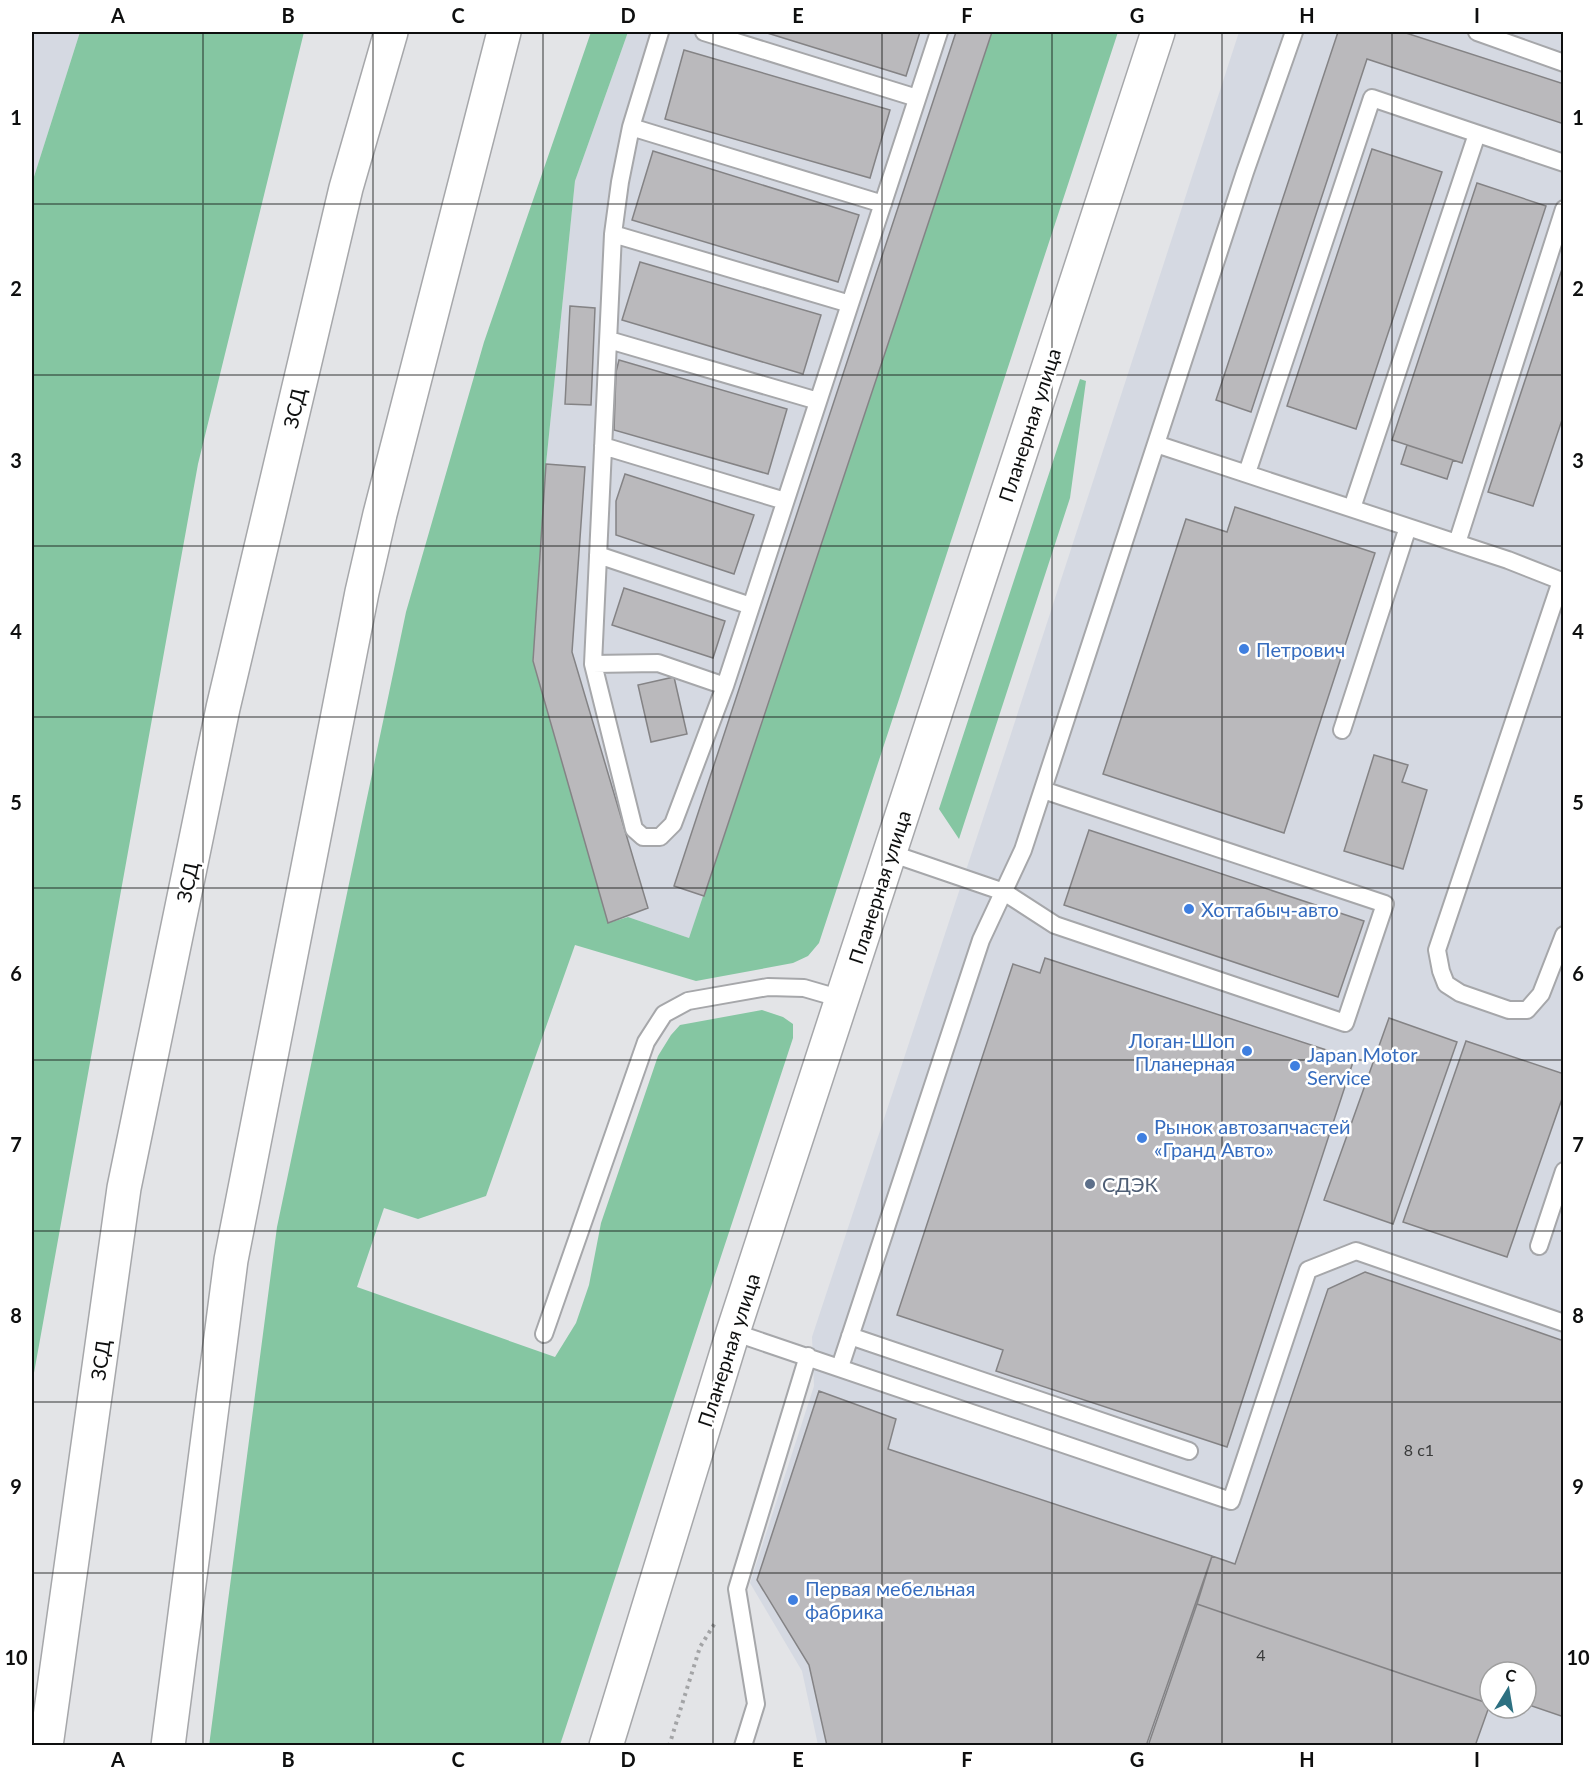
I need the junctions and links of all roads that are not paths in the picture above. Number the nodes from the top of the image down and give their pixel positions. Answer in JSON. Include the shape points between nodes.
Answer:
{"nodes":[{"id":1,"x":391,"y":32,"type":"edge"},
{"id":2,"x":504,"y":32,"type":"edge"},
{"id":3,"x":660,"y":32,"type":"edge"},
{"id":4,"x":704,"y":32,"type":"edge"},
{"id":5,"x":939,"y":32,"type":"edge"},
{"id":6,"x":1158,"y":32,"type":"edge"},
{"id":7,"x":1294,"y":32,"type":"edge"},
{"id":8,"x":1477,"y":32,"type":"edge"},
{"id":9,"x":1563,"y":63,"type":"edge"},
{"id":10,"x":917,"y":98,"type":"junction"},
{"id":11,"x":631,"y":127,"type":"junction"},
{"id":12,"x":1477,"y":134,"type":"junction"},
{"id":13,"x":1563,"y":164,"type":"edge"},
{"id":14,"x":883,"y":204,"type":"junction"},
{"id":15,"x":1563,"y":208,"type":"edge"},
{"id":16,"x":614,"y":234,"type":"junction"},
{"id":17,"x":850,"y":304,"type":"junction"},
{"id":18,"x":609,"y":340,"type":"junction"},
{"id":19,"x":818,"y":401,"type":"junction"},
{"id":20,"x":1156,"y":444,"type":"junction"},
{"id":21,"x":603,"y":446,"type":"junction"},
{"id":22,"x":1247,"y":473,"type":"junction"},
{"id":23,"x":785,"y":501,"type":"junction"},
{"id":24,"x":1352,"y":508,"type":"junction"},
{"id":25,"x":1408,"y":527,"type":"junction"},
{"id":26,"x":1457,"y":543,"type":"junction"},
{"id":27,"x":598,"y":555,"type":"junction"},
{"id":28,"x":1562,"y":582,"type":"edge"},
{"id":29,"x":751,"y":606,"type":"junction"},
{"id":30,"x":593,"y":664,"type":"junction"},
{"id":31,"x":724,"y":686,"type":"junction"},
{"id":32,"x":1342,"y":730,"type":"dead end"},
{"id":33,"x":1043,"y":790,"type":"junction"},
{"id":34,"x":890,"y":853,"type":"junction"},
{"id":35,"x":1004,"y":892,"type":"junction"},
{"id":36,"x":1563,"y":935,"type":"edge"},
{"id":37,"x":842,"y":999,"type":"junction"},
{"id":38,"x":1563,"y":1171,"type":"edge"},
{"id":39,"x":1539,"y":1246,"type":"dead end"},
{"id":40,"x":1563,"y":1323,"type":"edge"},
{"id":41,"x":733,"y":1332,"type":"junction"},
{"id":42,"x":544,"y":1334,"type":"dead end"},
{"id":43,"x":850,"y":1336,"type":"junction"},
{"id":44,"x":808,"y":1356,"type":"junction"},
{"id":45,"x":840,"y":1367,"type":"junction"},
{"id":46,"x":1189,"y":1451,"type":"dead end"},
{"id":47,"x":46,"y":1746,"type":"edge"},
{"id":48,"x":168,"y":1746,"type":"edge"},
{"id":49,"x":606,"y":1746,"type":"edge"},
{"id":50,"x":743,"y":1746,"type":"edge"}],
"edges":[{"from":1,"to":47,"type":"main road","name":"ЗСД","via":[[346,188],[223,708],[124,1188]]},
{"from":2,"to":48,"type":"main road","via":[[362,592],[231,1260]]},
{"from":3,"to":11,"type":"lane"},
{"from":4,"to":10,"type":"lane"},
{"from":5,"to":10,"type":"lane"},
{"from":6,"to":34,"type":"main road","name":"Планерная улица"},
{"from":7,"to":20,"type":"lane"},
{"from":8,"to":9,"type":"lane"},
{"from":10,"to":14,"type":"lane"},
{"from":11,"to":14,"type":"lane"},
{"from":11,"to":16,"type":"lane"},
{"from":12,"to":13,"type":"lane"},
{"from":12,"to":22,"type":"lane","via":[[1372,98]]},
{"from":12,"to":24,"type":"lane"},
{"from":14,"to":17,"type":"lane"},
{"from":15,"to":26,"type":"lane"},
{"from":16,"to":17,"type":"lane"},
{"from":16,"to":18,"type":"lane"},
{"from":17,"to":19,"type":"lane"},
{"from":18,"to":19,"type":"lane"},
{"from":18,"to":21,"type":"lane"},
{"from":19,"to":23,"type":"lane"},
{"from":20,"to":22,"type":"lane"},
{"from":20,"to":33,"type":"lane"},
{"from":21,"to":23,"type":"lane"},
{"from":21,"to":27,"type":"lane"},
{"from":22,"to":24,"type":"lane"},
{"from":23,"to":29,"type":"lane"},
{"from":24,"to":25,"type":"lane"},
{"from":25,"to":26,"type":"lane"},
{"from":25,"to":32,"type":"lane"},
{"from":26,"to":28,"type":"lane"},
{"from":27,"to":29,"type":"lane"},
{"from":27,"to":30,"type":"lane"},
{"from":28,"to":36,"type":"lane","via":[[1437,950],[1441,971],[1446,984],[1460,993],[1509,1010],[1527,1010],[1541,994]]},
{"from":29,"to":31,"type":"lane"},
{"from":30,"to":31,"type":"lane","via":[[658,663]]},
{"from":30,"to":31,"type":"lane","via":[[634,829],[643,837],[660,837],[673,824]]},
{"from":33,"to":35,"type":"lane"},
{"from":33,"to":35,"type":"lane","via":[[1385,904],[1345,1023],[1055,925]]},
{"from":34,"to":35,"type":"lane"},
{"from":34,"to":37,"type":"main road","name":"Планерная улица"},
{"from":35,"to":43,"type":"lane","via":[[981,940]]},
{"from":37,"to":41,"type":"main road","name":"Планерная улица"},
{"from":37,"to":42,"type":"lane","via":[[804,988],[768,987],[688,1001],[664,1014],[646,1042]]},
{"from":38,"to":39,"type":"lane"},
{"from":40,"to":45,"type":"lane","via":[[1356,1251],[1308,1270],[1231,1500]]},
{"from":41,"to":44,"type":"lane"},
{"from":41,"to":49,"type":"main road","name":"Планерная улица"},
{"from":43,"to":45,"type":"lane"},
{"from":43,"to":46,"type":"lane"},
{"from":44,"to":45,"type":"lane"},
{"from":44,"to":50,"type":"lane","via":[[737,1589],[756,1704]]}]}
